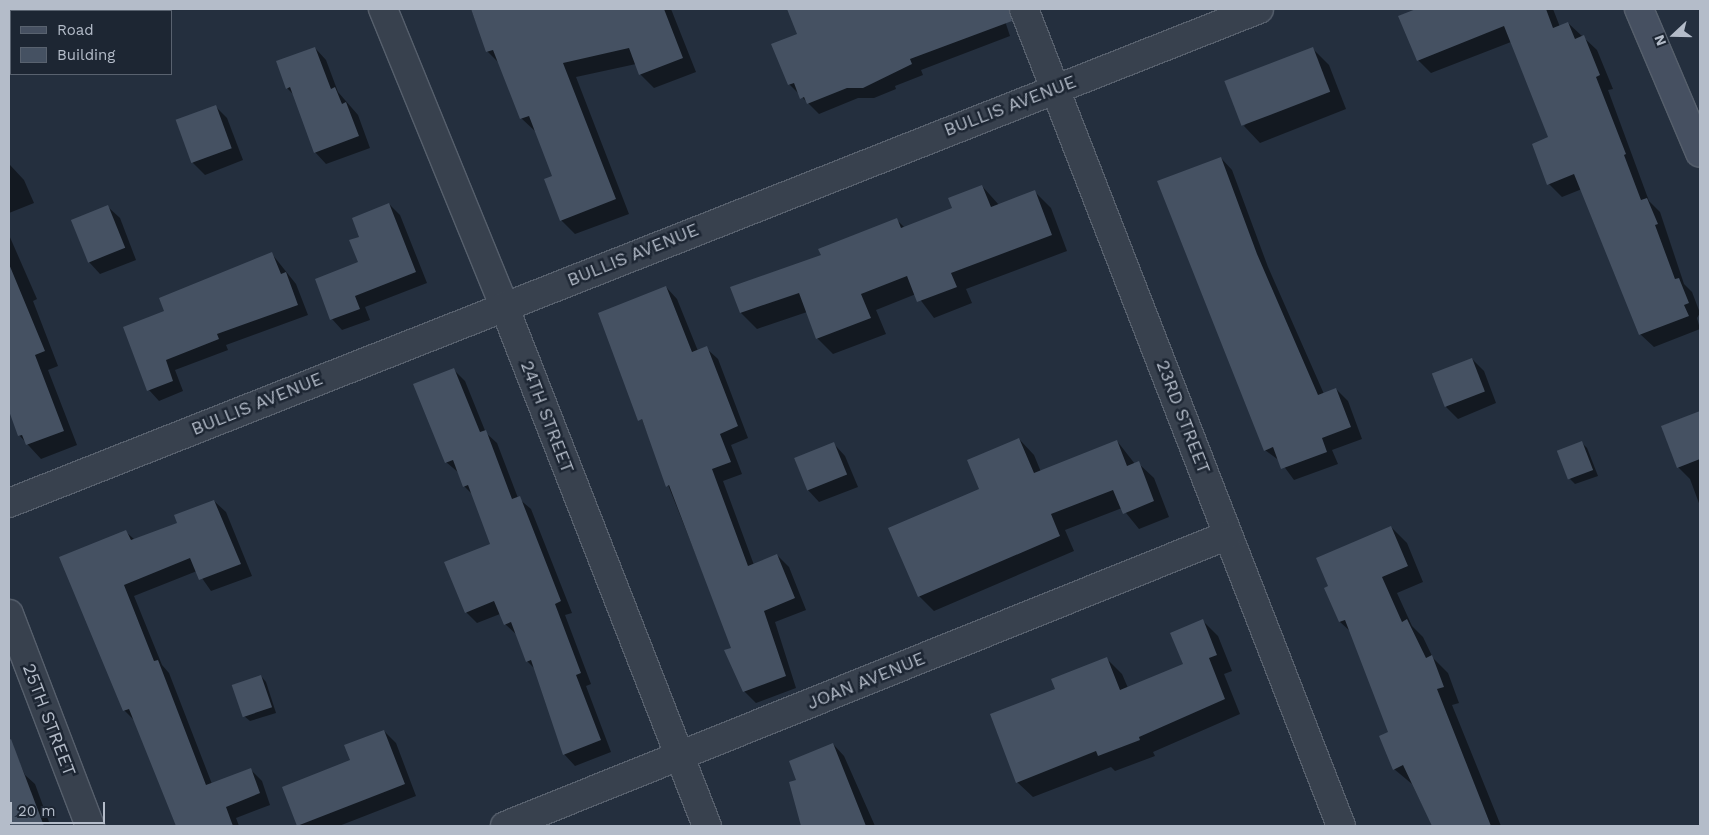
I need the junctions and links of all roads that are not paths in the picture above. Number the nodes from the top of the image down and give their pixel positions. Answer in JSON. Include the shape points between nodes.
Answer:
{"nodes":[{"id":1,"x":383,"y":9,"type":"edge"},
{"id":2,"x":1024,"y":9,"type":"edge"},
{"id":3,"x":1259,"y":9,"type":"edge"},
{"id":4,"x":1639,"y":9,"type":"edge"},
{"id":5,"x":1056,"y":88,"type":"junction"},
{"id":6,"x":1700,"y":153,"type":"edge"},
{"id":7,"x":504,"y":306,"type":"junction"},
{"id":8,"x":9,"y":504,"type":"edge"},
{"id":9,"x":1228,"y":535,"type":"junction"},
{"id":10,"x":9,"y":614,"type":"edge"},
{"id":11,"x":680,"y":756,"type":"junction"},
{"id":12,"x":90,"y":826,"type":"edge"},
{"id":13,"x":504,"y":826,"type":"edge"},
{"id":14,"x":708,"y":826,"type":"edge"},
{"id":15,"x":1341,"y":826,"type":"edge"}],
"edges":[{"from":1,"to":7,"type":"street","name":"24TH STREET"},
{"from":2,"to":5,"type":"street","name":"23RD STREET"},
{"from":3,"to":5,"type":"street","name":"BULLIS AVENUE"},
{"from":4,"to":6,"type":"street"},
{"from":5,"to":7,"type":"street","name":"BULLIS AVENUE"},
{"from":5,"to":9,"type":"street","name":"23RD STREET"},
{"from":7,"to":8,"type":"street","name":"BULLIS AVENUE"},
{"from":7,"to":11,"type":"street","name":"24TH STREET"},
{"from":9,"to":11,"type":"street","name":"JOAN AVENUE"},
{"from":9,"to":15,"type":"street","name":"23RD STREET"},
{"from":10,"to":12,"type":"street","name":"25TH STREET"},
{"from":11,"to":13,"type":"street","name":"JOAN AVENUE"},
{"from":11,"to":14,"type":"street","name":"24TH STREET"}]}
